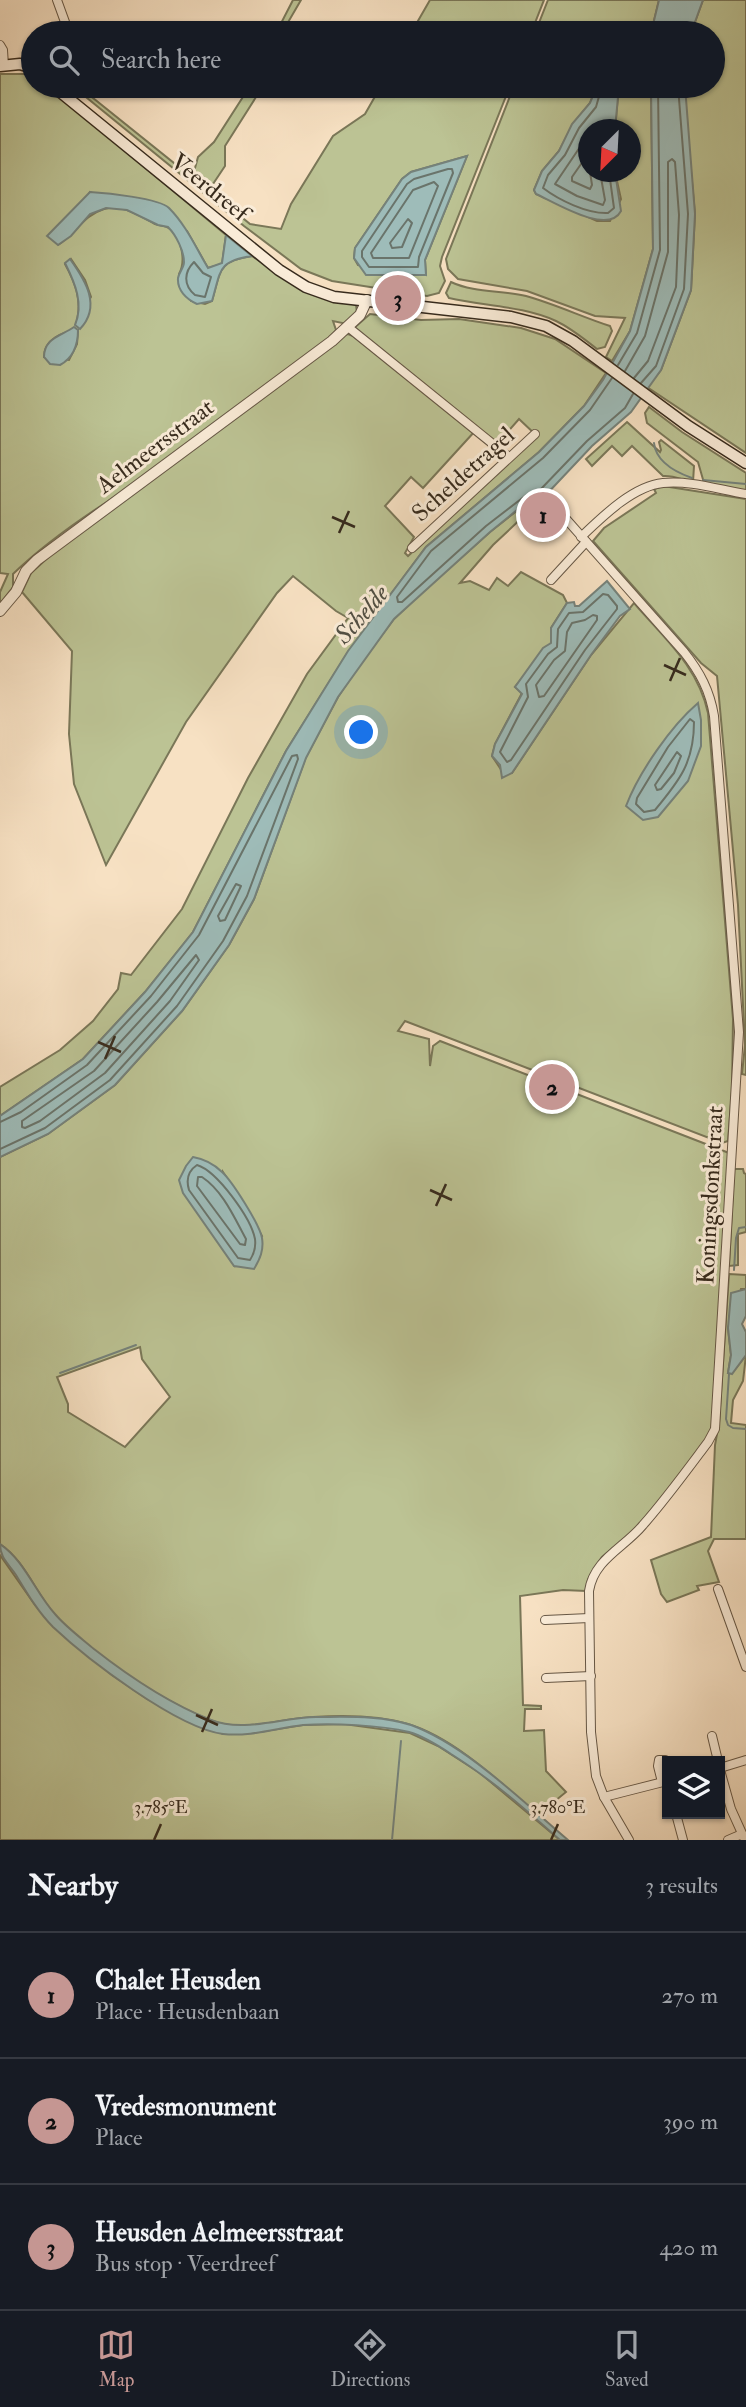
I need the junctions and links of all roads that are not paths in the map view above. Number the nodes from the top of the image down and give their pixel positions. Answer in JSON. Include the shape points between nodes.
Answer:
{"nodes":[{"id":1,"x":57,"y":0,"type":"edge"},
{"id":2,"x":65,"y":21,"type":"edge"},
{"id":3,"x":0,"y":45,"type":"edge"},
{"id":4,"x":2,"y":66,"type":"edge"},
{"id":5,"x":21,"y":68,"type":"edge"},
{"id":6,"x":77,"y":98,"type":"edge"},
{"id":7,"x":367,"y":300,"type":"junction"},
{"id":8,"x":348,"y":327,"type":"junction"},
{"id":9,"x":535,"y":434,"type":"dead end"},
{"id":10,"x":509,"y":457,"type":"junction"},
{"id":11,"x":746,"y":463,"type":"edge"},
{"id":12,"x":746,"y":494,"type":"edge"},
{"id":13,"x":551,"y":502,"type":"dead end"},
{"id":14,"x":583,"y":540,"type":"junction"},
{"id":15,"x":415,"y":545,"type":"dead end"},
{"id":16,"x":551,"y":580,"type":"dead end"},
{"id":17,"x":0,"y":611,"type":"edge"},
{"id":18,"x":718,"y":1589,"type":"dead end"},
{"id":19,"x":589,"y":1618,"type":"junction"},
{"id":20,"x":545,"y":1620,"type":"dead end"},
{"id":21,"x":746,"y":1667,"type":"edge"},
{"id":22,"x":590,"y":1676,"type":"junction"},
{"id":23,"x":546,"y":1678,"type":"dead end"},
{"id":24,"x":712,"y":1737,"type":"dead end"},
{"id":25,"x":717,"y":1756,"type":"edge"},
{"id":26,"x":662,"y":1760,"type":"edge"},
{"id":27,"x":746,"y":1760,"type":"edge"},
{"id":28,"x":725,"y":1767,"type":"edge"},
{"id":29,"x":662,"y":1774,"type":"edge"},
{"id":30,"x":662,"y":1783,"type":"edge"},
{"id":31,"x":725,"y":1785,"type":"edge"},
{"id":32,"x":604,"y":1797,"type":"junction"},
{"id":33,"x":746,"y":1818,"type":"edge"},
{"id":34,"x":677,"y":1819,"type":"edge"},
{"id":35,"x":737,"y":1822,"type":"junction"},
{"id":36,"x":743,"y":1837,"type":"edge"},
{"id":37,"x":629,"y":1840,"type":"edge"},
{"id":38,"x":683,"y":1840,"type":"edge"},
{"id":39,"x":728,"y":1840,"type":"edge"}],
"edges":[{"from":1,"to":2,"type":"street"},
{"from":3,"to":4,"type":"street"},
{"from":4,"to":5,"type":"main road"},
{"from":6,"to":7,"type":"main road","name":"Veerdreef","via":[[189,193],[296,274],[323,288]]},
{"from":7,"to":8,"type":"street"},
{"from":7,"to":11,"type":"main road","name":"Veerdreef","via":[[511,317],[560,333]]},
{"from":8,"to":10,"type":"street"},
{"from":8,"to":17,"type":"street","name":"Aelmeersstraat","via":[[37,560]]},
{"from":9,"to":10,"type":"street","name":"Scheldetragel"},
{"from":10,"to":15,"type":"street","name":"Scheldetragel"},
{"from":12,"to":14,"type":"street","via":[[657,484],[614,506]]},
{"from":13,"to":14,"type":"street","name":"Koningsdonkstraat"},
{"from":14,"to":16,"type":"street"},
{"from":14,"to":19,"type":"street","name":"Koningsdonkstraat","via":[[684,652],[701,674],[712,702],[739,1032],[716,1423],[708,1443],[650,1518],[597,1569],[589,1591]]},
{"from":18,"to":21,"type":"street"},
{"from":19,"to":20,"type":"street"},
{"from":19,"to":22,"type":"street","name":"Koningsdonkstraat"},
{"from":22,"to":23,"type":"street"},
{"from":22,"to":32,"type":"street","name":"Koningsdonkstraat","via":[[593,1754]]},
{"from":24,"to":25,"type":"street"},
{"from":26,"to":29,"type":"street","via":[[658,1766]]},
{"from":27,"to":28,"type":"street"},
{"from":30,"to":32,"type":"street"},
{"from":31,"to":35,"type":"street"},
{"from":32,"to":37,"type":"street","name":"Koningsdonkstraat"},
{"from":33,"to":35,"type":"street"},
{"from":34,"to":38,"type":"street"},
{"from":35,"to":36,"type":"street"},
{"from":36,"to":39,"type":"street"}]}
